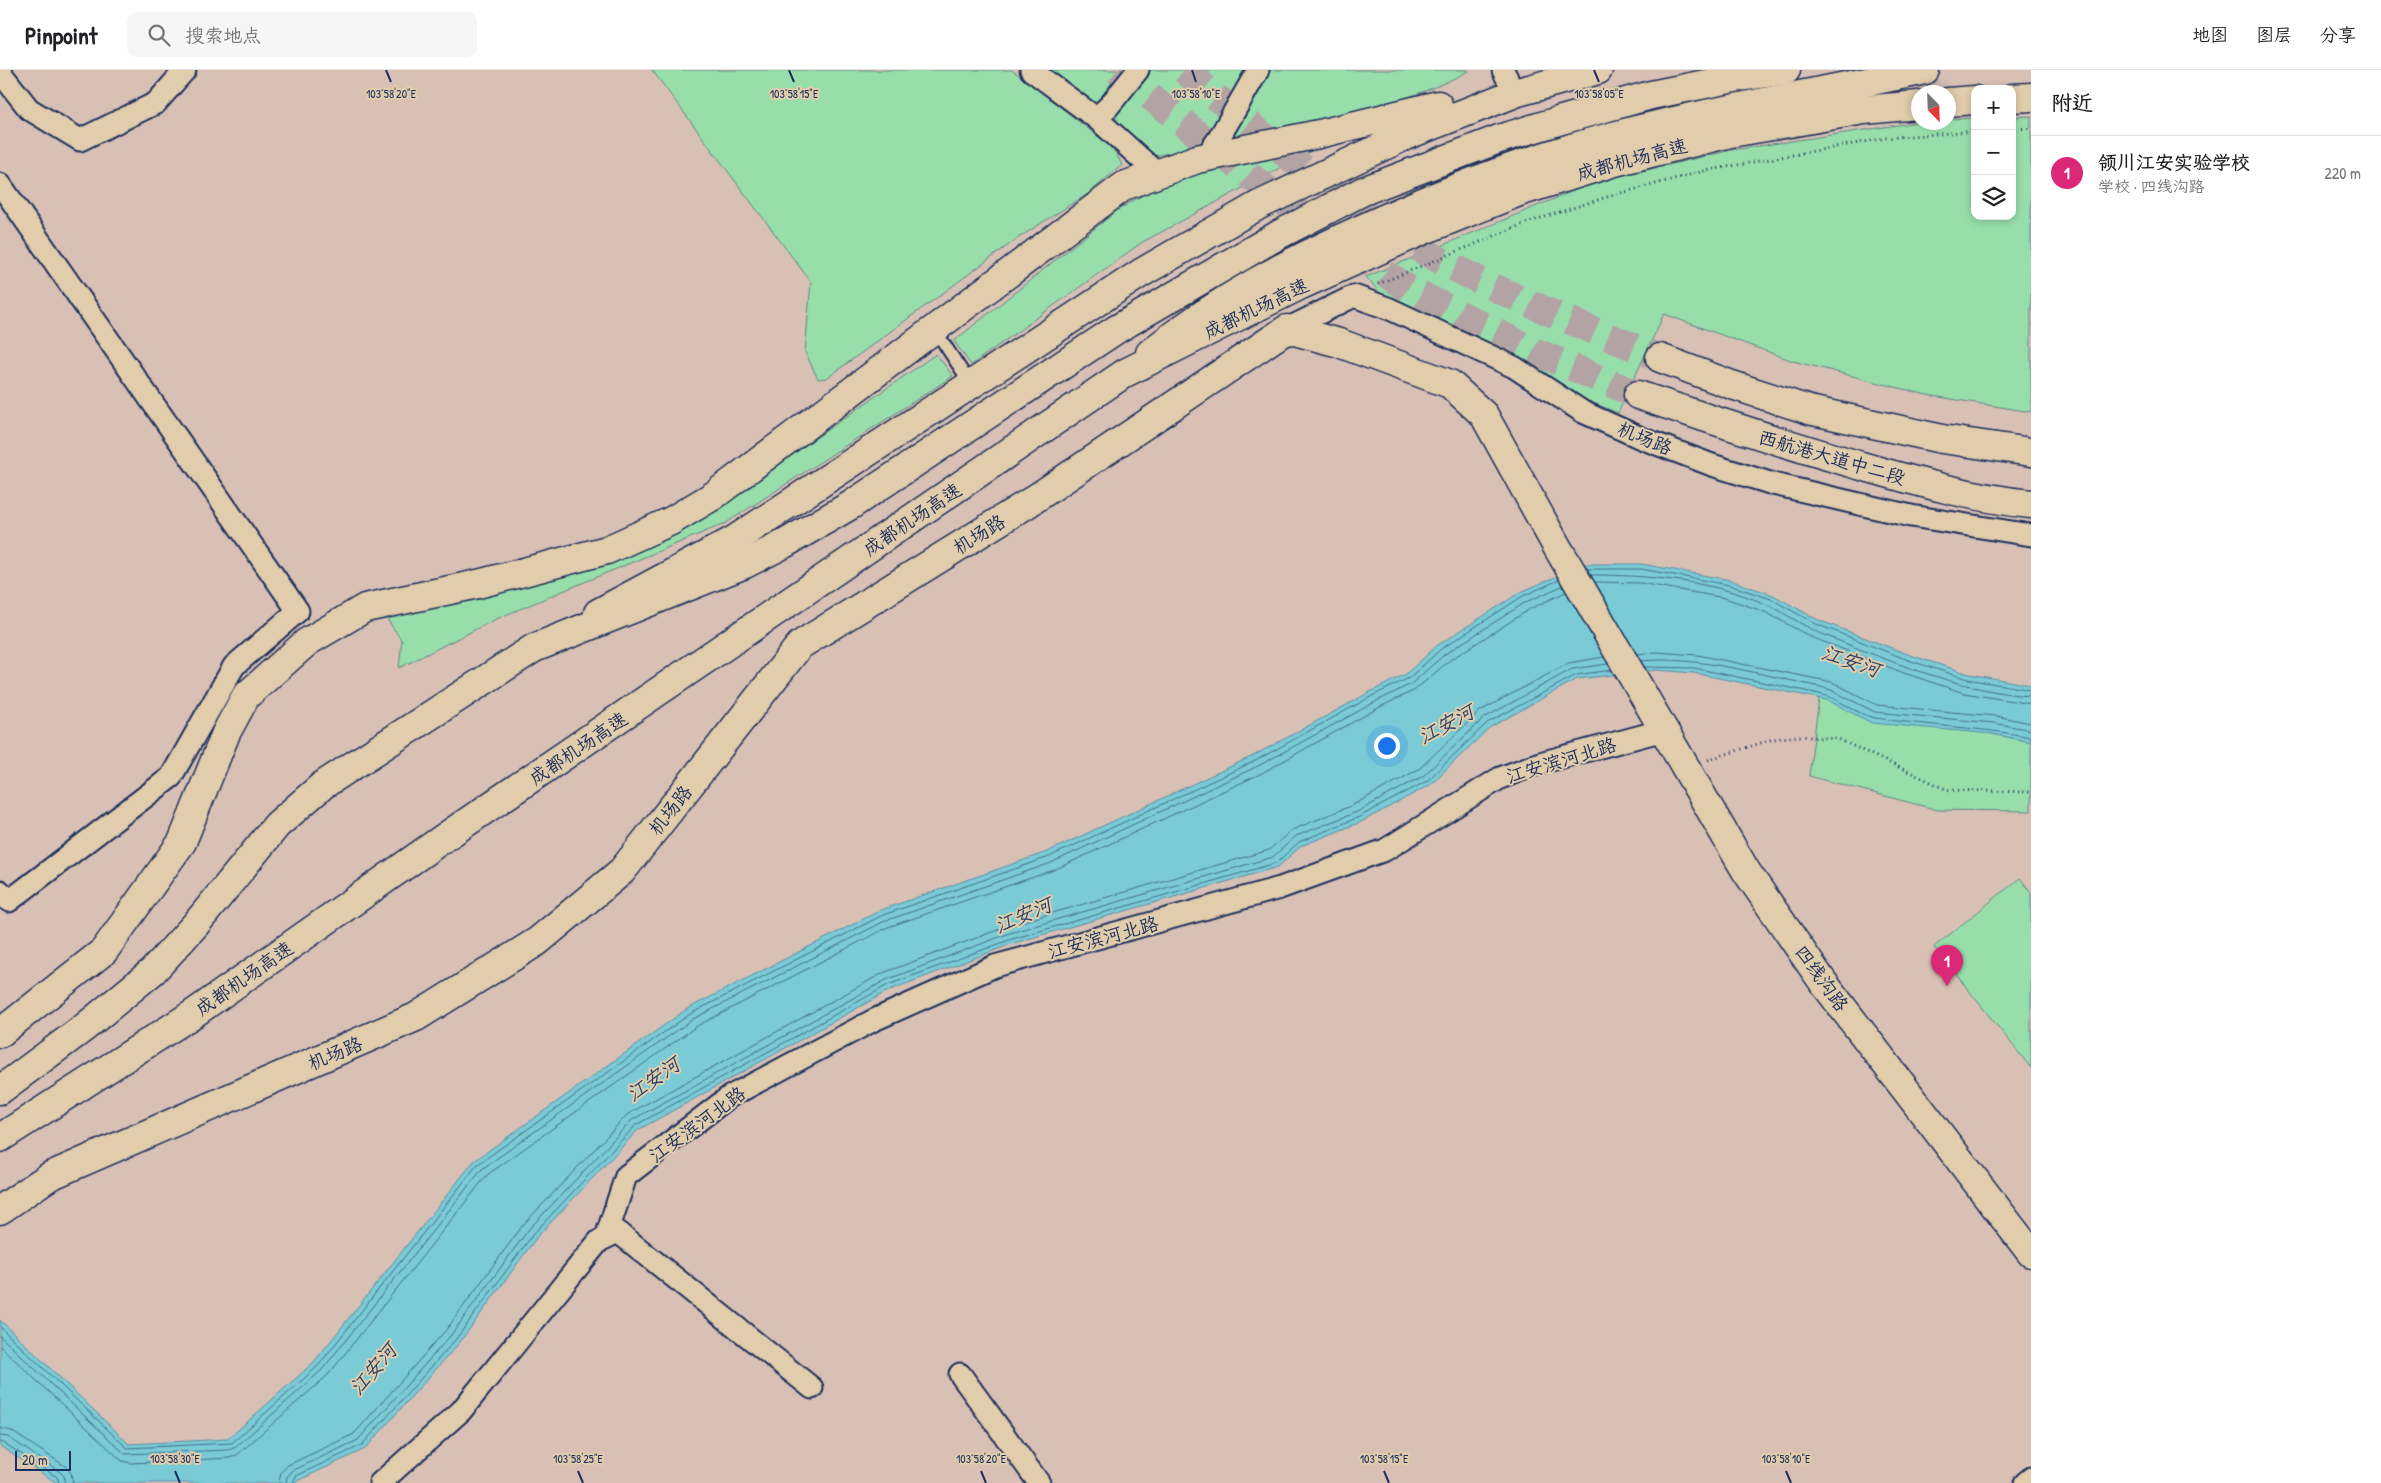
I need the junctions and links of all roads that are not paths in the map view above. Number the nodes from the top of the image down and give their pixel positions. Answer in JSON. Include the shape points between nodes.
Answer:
{"nodes":[{"id":1,"x":185,"y":70,"type":"edge"},
{"id":2,"x":1031,"y":70,"type":"edge"},
{"id":3,"x":1138,"y":70,"type":"edge"},
{"id":4,"x":1258,"y":70,"type":"edge"},
{"id":5,"x":1598,"y":70,"type":"edge"},
{"id":6,"x":1786,"y":70,"type":"edge"},
{"id":7,"x":1925,"y":70,"type":"edge"},
{"id":8,"x":0,"y":72,"type":"edge"},
{"id":9,"x":1514,"y":73,"type":"edge"},
{"id":10,"x":2031,"y":97,"type":"edge"},
{"id":11,"x":2016,"y":98,"type":"edge"},
{"id":12,"x":1971,"y":100,"type":"edge"},
{"id":13,"x":1956,"y":101,"type":"edge"},
{"id":14,"x":1438,"y":105,"type":"junction"},
{"id":15,"x":1911,"y":106,"type":"edge"},
{"id":16,"x":1096,"y":118,"type":"junction"},
{"id":17,"x":1205,"y":158,"type":"junction"},
{"id":18,"x":1158,"y":174,"type":"junction"},
{"id":19,"x":0,"y":184,"type":"edge"},
{"id":20,"x":1258,"y":205,"type":"junction"},
{"id":21,"x":1288,"y":329,"type":"junction"},
{"id":22,"x":935,"y":330,"type":"junction"},
{"id":23,"x":1660,"y":358,"type":"tunnel mouth"},
{"id":24,"x":1126,"y":373,"type":"junction"},
{"id":25,"x":964,"y":374,"type":"dead end"},
{"id":26,"x":1638,"y":395,"type":"tunnel mouth"},
{"id":27,"x":2031,"y":452,"type":"edge"},
{"id":28,"x":2031,"y":504,"type":"edge"},
{"id":29,"x":2031,"y":535,"type":"edge"},
{"id":30,"x":534,"y":648,"type":"junction"},
{"id":31,"x":1664,"y":730,"type":"junction"},
{"id":32,"x":0,"y":892,"type":"edge"},
{"id":33,"x":0,"y":1033,"type":"edge"},
{"id":34,"x":0,"y":1090,"type":"edge"},
{"id":35,"x":0,"y":1138,"type":"edge"},
{"id":36,"x":0,"y":1210,"type":"edge"},
{"id":37,"x":606,"y":1237,"type":"junction"},
{"id":38,"x":2031,"y":1254,"type":"edge"},
{"id":39,"x":960,"y":1374,"type":"dead end"},
{"id":40,"x":812,"y":1388,"type":"dead end"},
{"id":41,"x":2031,"y":1478,"type":"edge"},
{"id":42,"x":380,"y":1483,"type":"edge"},
{"id":43,"x":1039,"y":1483,"type":"edge"},
{"id":44,"x":2025,"y":1483,"type":"edge"}],
"edges":[{"from":1,"to":8,"type":"street","via":[[156,104],[80,140],[28,109]]},
{"from":2,"to":16,"type":"street"},
{"from":3,"to":16,"type":"street"},
{"from":4,"to":17,"type":"street"},
{"from":5,"to":20,"type":"main road","via":[[1518,92],[1405,136]]},
{"from":6,"to":30,"type":"main road","via":[[1651,95],[1558,121],[1363,191],[1280,234],[1117,329],[851,505],[784,544],[745,564]]},
{"from":7,"to":24,"type":"main road","via":[[1677,120],[1593,142],[1444,192],[1294,260],[1242,289],[1195,319]]},
{"from":9,"to":14,"type":"main road"},
{"from":10,"to":11,"type":"main road"},
{"from":12,"to":13,"type":"main road"},
{"from":14,"to":17,"type":"main road"},
{"from":14,"to":20,"type":"main road","via":[[1368,138]]},
{"from":15,"to":24,"type":"main road","name":"成都机场高速","via":[[1864,110],[1731,133],[1535,186],[1352,262]]},
{"from":16,"to":18,"type":"street"},
{"from":17,"to":18,"type":"main road"},
{"from":18,"to":22,"type":"main road","via":[[1124,186]]},
{"from":19,"to":32,"type":"street","via":[[298,611],[234,666],[171,777],[9,901]]},
{"from":20,"to":30,"type":"main road","via":[[1142,273],[734,540]]},
{"from":21,"to":29,"type":"street","name":"机场路","via":[[1354,296],[1390,309],[1514,367],[1583,412],[1712,465],[1774,484],[1911,516]]},
{"from":21,"to":31,"type":"main road","name":"四线沟路","via":[[1450,384],[1484,415]]},
{"from":21,"to":36,"type":"main road","name":"机场路","via":[[800,645],[622,871],[538,941],[416,1017],[50,1176]]},
{"from":22,"to":25,"type":"lane"},
{"from":22,"to":33,"type":"main road","via":[[713,496],[671,521],[606,550],[478,584],[365,608],[307,642],[246,696],[226,734],[182,842],[104,951]]},
{"from":23,"to":27,"type":"main road","name":"西航港大道中二段","via":[[1808,410],[1942,439]]},
{"from":24,"to":35,"type":"main road","name":"成都机场高速","via":[[448,835],[193,1014]]},
{"from":26,"to":28,"type":"main road","name":"西航港大道中二段","via":[[1748,433],[1876,470]]},
{"from":30,"to":34,"type":"main road","via":[[323,785],[277,825],[153,971]]},
{"from":31,"to":37,"type":"street","name":"江安滨河北路","via":[[1540,763],[1500,778],[1385,850],[1307,879],[995,966],[874,1020],[729,1097],[626,1176]]},
{"from":31,"to":38,"type":"main road","name":"四线沟路","via":[[1746,871],[1823,982]]},
{"from":37,"to":40,"type":"street","via":[[618,1232]]},
{"from":37,"to":42,"type":"street","via":[[599,1241],[461,1411]]},
{"from":39,"to":43,"type":"street"},
{"from":41,"to":44,"type":"street"}]}
